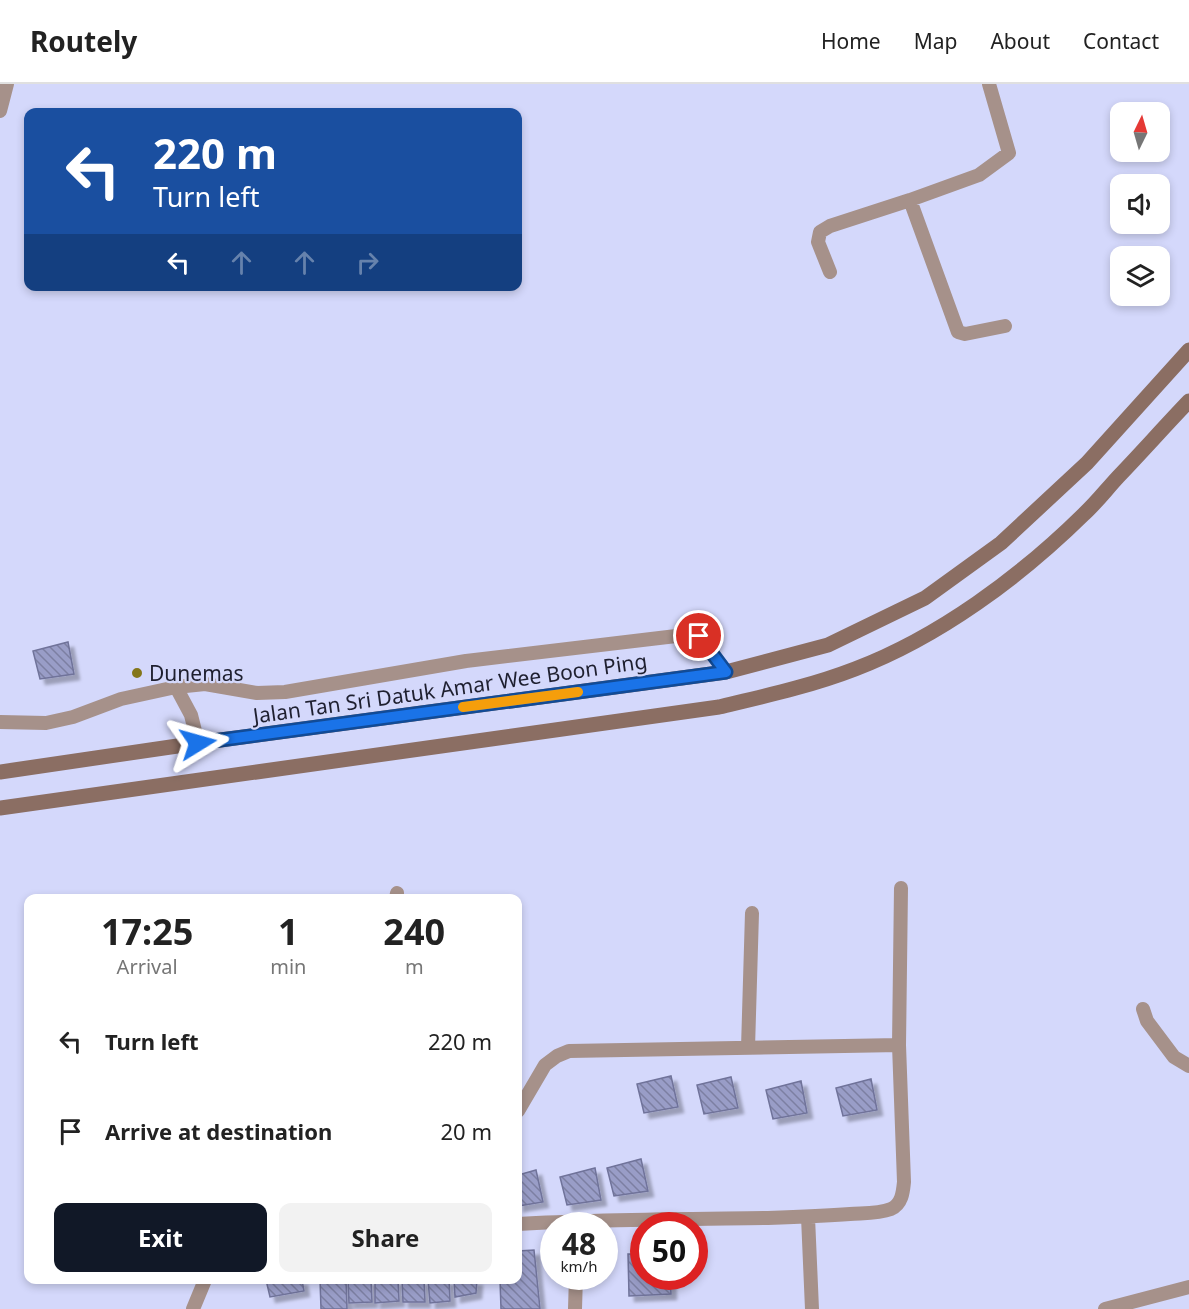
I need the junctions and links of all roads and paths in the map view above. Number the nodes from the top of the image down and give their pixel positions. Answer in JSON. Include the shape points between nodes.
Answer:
{"nodes":[{"id":1,"x":7,"y":84,"type":"edge"},
{"id":2,"x":989,"y":84,"type":"edge"},
{"id":3,"x":0,"y":111,"type":"edge"},
{"id":4,"x":909,"y":200,"type":"junction"},
{"id":5,"x":830,"y":272,"type":"dead end"},
{"id":6,"x":1005,"y":326,"type":"dead end"},
{"id":7,"x":1189,"y":350,"type":"edge"},
{"id":8,"x":1189,"y":401,"type":"edge"},
{"id":9,"x":726,"y":672,"type":"junction"},
{"id":10,"x":176,"y":687,"type":"junction"},
{"id":11,"x":0,"y":722,"type":"edge"},
{"id":12,"x":198,"y":743,"type":"junction"},
{"id":13,"x":0,"y":772,"type":"edge"},
{"id":14,"x":0,"y":808,"type":"edge"},
{"id":15,"x":901,"y":888,"type":"dead end"},
{"id":16,"x":752,"y":913,"type":"dead end"},
{"id":17,"x":1143,"y":1009,"type":"dead end"},
{"id":18,"x":899,"y":1045,"type":"junction"},
{"id":19,"x":748,"y":1048,"type":"junction"},
{"id":20,"x":1189,"y":1066,"type":"edge"},
{"id":21,"x":522,"y":1104,"type":"edge"},
{"id":22,"x":808,"y":1217,"type":"junction"},
{"id":23,"x":618,"y":1222,"type":"edge"},
{"id":24,"x":522,"y":1224,"type":"edge"},
{"id":25,"x":540,"y":1224,"type":"edge"},
{"id":26,"x":203,"y":1284,"type":"edge"},
{"id":27,"x":1189,"y":1287,"type":"edge"},
{"id":28,"x":575,"y":1290,"type":"edge"},
{"id":29,"x":193,"y":1309,"type":"edge"},
{"id":30,"x":574,"y":1309,"type":"edge"},
{"id":31,"x":812,"y":1309,"type":"edge"},
{"id":32,"x":1105,"y":1309,"type":"edge"}],
"edges":[{"from":1,"to":3,"type":"street"},
{"from":2,"to":4,"type":"street","via":[[1009,153],[979,175]]},
{"from":4,"to":5,"type":"street","via":[[820,232],[818,242]]},
{"from":4,"to":6,"type":"street","via":[[958,332]]},
{"from":7,"to":9,"type":"main road","name":"Jalan Tan Sri Datuk Amar Wee Boon Ping","via":[[1087,463],[1001,543],[926,598],[828,645]]},
{"from":8,"to":14,"type":"main road","via":[[1084,514],[999,587],[951,621],[856,669],[800,688],[719,707]]},
{"from":9,"to":10,"type":"street","via":[[699,636],[693,634],[466,661],[285,692],[257,693],[205,684]]},
{"from":9,"to":12,"type":"main road","name":"Jalan Tan Sri Datuk Amar Wee Boon Ping"},
{"from":10,"to":11,"type":"street","via":[[121,699],[46,723]]},
{"from":10,"to":12,"type":"street","via":[[191,715]]},
{"from":12,"to":13,"type":"main road","name":"Jalan Tan Sri Datuk Amar Wee Boon Ping"},
{"from":15,"to":18,"type":"street"},
{"from":16,"to":19,"type":"street"},
{"from":17,"to":20,"type":"street","via":[[1147,1021],[1174,1057]]},
{"from":18,"to":19,"type":"street"},
{"from":18,"to":22,"type":"street","via":[[904,1182],[900,1200],[891,1209],[872,1213]]},
{"from":19,"to":21,"type":"street","via":[[569,1051],[545,1065]]},
{"from":22,"to":23,"type":"street"},
{"from":22,"to":31,"type":"street"},
{"from":24,"to":25,"type":"street"},
{"from":26,"to":29,"type":"street"},
{"from":27,"to":32,"type":"street"},
{"from":28,"to":30,"type":"street"}]}
